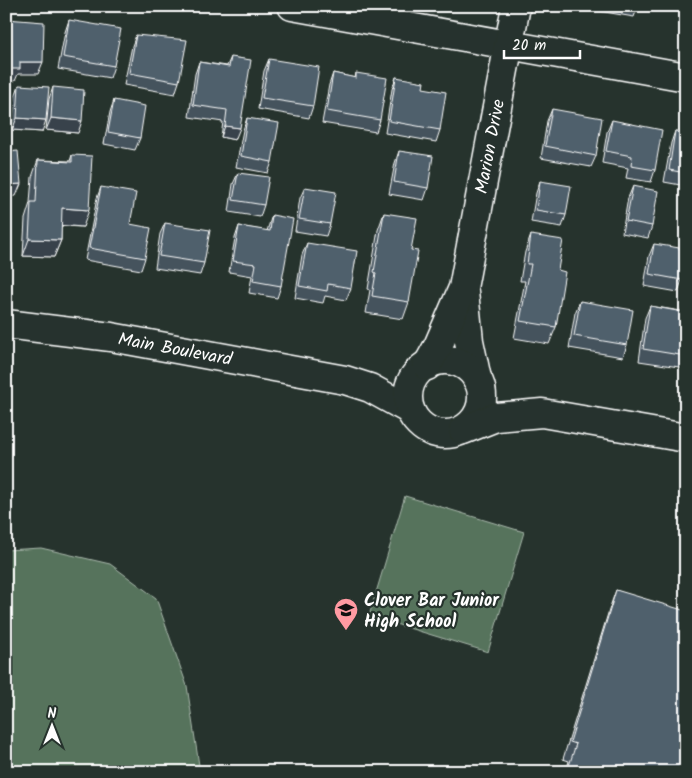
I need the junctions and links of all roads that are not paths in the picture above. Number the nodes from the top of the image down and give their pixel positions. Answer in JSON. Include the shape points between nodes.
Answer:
{"nodes":[{"id":1,"x":292,"y":6,"type":"edge"},
{"id":2,"x":516,"y":6,"type":"edge"},
{"id":3,"x":510,"y":46,"type":"junction"},
{"id":4,"x":686,"y":77,"type":"edge"},
{"id":5,"x":463,"y":288,"type":"junction"},
{"id":6,"x":6,"y":324,"type":"edge"},
{"id":7,"x":426,"y":366,"type":"junction"},
{"id":8,"x":345,"y":380,"type":"junction"},
{"id":9,"x":478,"y":380,"type":"junction"},
{"id":10,"x":410,"y":410,"type":"junction"},
{"id":11,"x":542,"y":414,"type":"junction"},
{"id":12,"x":464,"y":430,"type":"junction"},
{"id":13,"x":686,"y":438,"type":"edge"}],
"edges":[{"from":1,"to":3,"type":"street"},
{"from":2,"to":3,"type":"street","name":"Marion Drive"},
{"from":3,"to":4,"type":"street"},
{"from":3,"to":5,"type":"street","name":"Marion Drive"},
{"from":5,"to":7,"type":"street","name":"Marion Drive"},
{"from":5,"to":9,"type":"street","name":"Marion Drive","via":[[469,341]]},
{"from":6,"to":8,"type":"street","name":"Main Boulevard","via":[[111,337]]},
{"from":7,"to":8,"type":"street","name":"Main Boulevard","via":[[408,373]]},
{"from":7,"to":9,"type":"street","name":"Main Boulevard","via":[[445,360],[455,362],[465,366]]},
{"from":7,"to":10,"type":"street","via":[[416,374],[410,386]]},
{"from":8,"to":10,"type":"street","name":"Main Boulevard","via":[[370,388]]},
{"from":9,"to":11,"type":"street","name":"Main Boulevard","via":[[495,394]]},
{"from":9,"to":12,"type":"street","via":[[481,403],[472,423]]},
{"from":10,"to":12,"type":"street","name":"Main Boulevard","via":[[415,419],[432,432],[442,435]]},
{"from":11,"to":12,"type":"street","name":"Main Boulevard","via":[[496,417]]},
{"from":11,"to":13,"type":"street","name":"Main Boulevard"}]}
